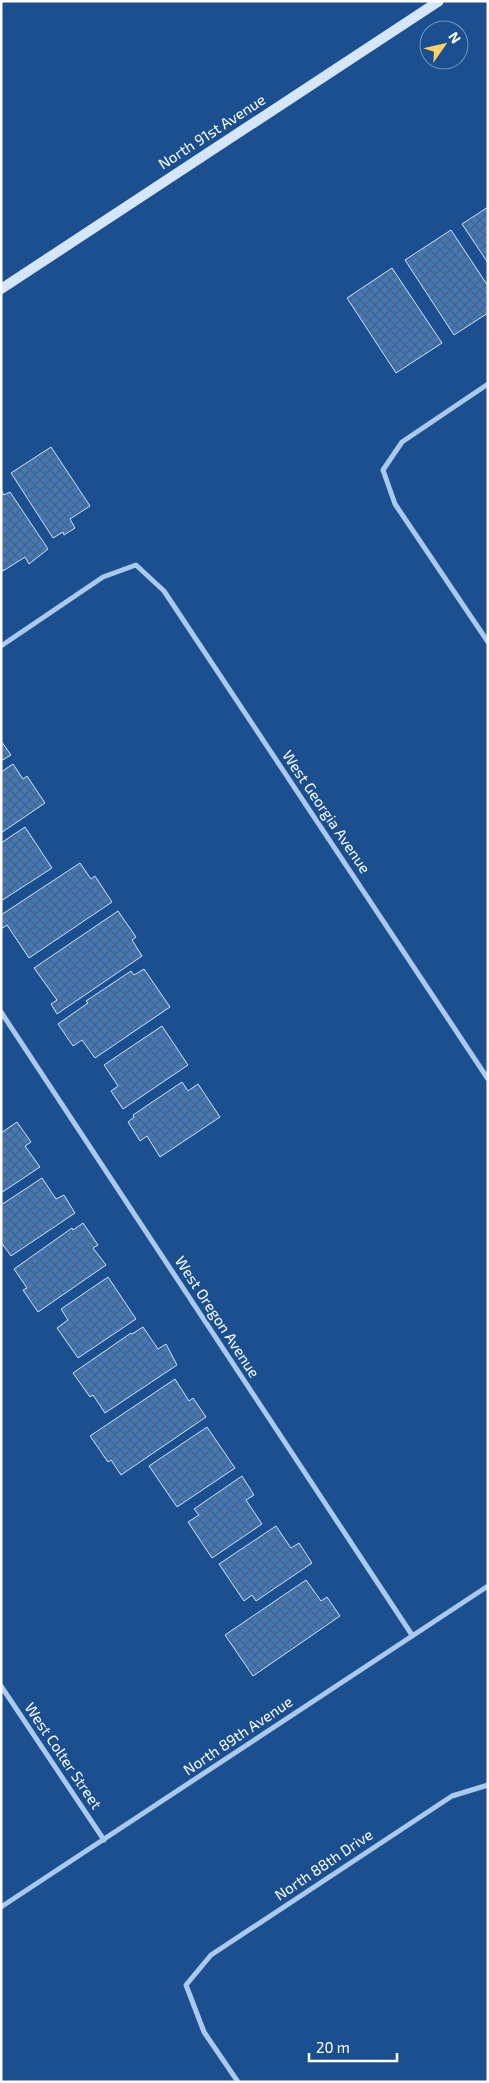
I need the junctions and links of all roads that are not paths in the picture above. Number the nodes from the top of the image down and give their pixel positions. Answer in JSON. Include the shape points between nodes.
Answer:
{"nodes":[{"id":1,"x":439,"y":1,"type":"edge"},
{"id":2,"x":1,"y":289,"type":"edge"},
{"id":3,"x":488,"y":384,"type":"edge"},
{"id":4,"x":488,"y":642,"type":"edge"},
{"id":5,"x":1,"y":646,"type":"edge"},
{"id":6,"x":1,"y":1012,"type":"edge"},
{"id":7,"x":488,"y":1079,"type":"edge"},
{"id":8,"x":488,"y":1586,"type":"edge"},
{"id":9,"x":412,"y":1635,"type":"junction"},
{"id":10,"x":1,"y":1686,"type":"edge"},
{"id":11,"x":488,"y":1785,"type":"edge"},
{"id":12,"x":104,"y":1840,"type":"junction"},
{"id":13,"x":1,"y":1907,"type":"edge"},
{"id":14,"x":238,"y":2082,"type":"edge"}],
"edges":[{"from":1,"to":2,"type":"main road","name":"North 91st Avenue"},
{"from":3,"to":4,"type":"street","via":[[402,442],[383,470],[395,504]]},
{"from":5,"to":7,"type":"street","name":"West Georgia Avenue","via":[[103,577],[136,565],[164,591]]},
{"from":6,"to":9,"type":"street","name":"West Oregon Avenue"},
{"from":8,"to":9,"type":"street","name":"North 89th Avenue"},
{"from":9,"to":12,"type":"street","name":"North 89th Avenue"},
{"from":10,"to":12,"type":"street","name":"West Colter Street"},
{"from":11,"to":14,"type":"street","name":"North 88th Drive","via":[[452,1796],[211,1955],[186,1985],[204,2032]]},
{"from":12,"to":13,"type":"street","name":"North 89th Avenue"}]}
